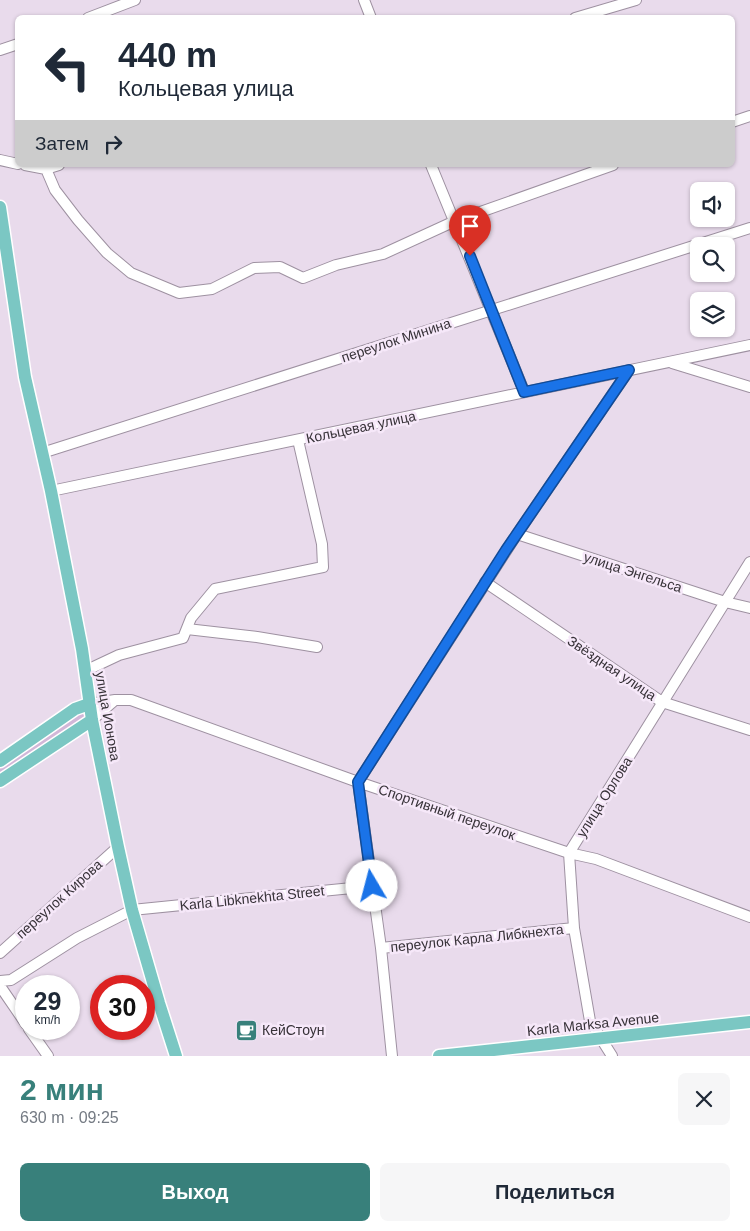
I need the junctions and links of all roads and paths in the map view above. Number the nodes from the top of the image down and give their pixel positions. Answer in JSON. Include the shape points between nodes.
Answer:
{"nodes":[{"id":1,"x":135,"y":0,"type":"edge"},
{"id":2,"x":364,"y":0,"type":"edge"},
{"id":3,"x":636,"y":0,"type":"edge"},
{"id":4,"x":96,"y":15,"type":"edge"},
{"id":5,"x":370,"y":15,"type":"edge"},
{"id":6,"x":585,"y":15,"type":"edge"},
{"id":7,"x":15,"y":45,"type":"edge"},
{"id":8,"x":0,"y":50,"type":"edge"},
{"id":9,"x":750,"y":116,"type":"edge"},
{"id":10,"x":735,"y":121,"type":"edge"},
{"id":11,"x":0,"y":160,"type":"edge"},
{"id":12,"x":15,"y":163,"type":"edge"},
{"id":13,"x":36,"y":167,"type":"edge"},
{"id":14,"x":52,"y":167,"type":"edge"},
{"id":15,"x":432,"y":167,"type":"edge"},
{"id":16,"x":607,"y":167,"type":"edge"},
{"id":17,"x":46,"y":169,"type":"junction"},
{"id":18,"x":0,"y":207,"type":"edge"},
{"id":19,"x":455,"y":222,"type":"junction"},
{"id":20,"x":750,"y":228,"type":"edge"},
{"id":21,"x":492,"y":309,"type":"junction"},
{"id":22,"x":750,"y":345,"type":"edge"},
{"id":23,"x":671,"y":363,"type":"junction"},
{"id":24,"x":629,"y":370,"type":"junction"},
{"id":25,"x":750,"y":387,"type":"edge"},
{"id":26,"x":524,"y":392,"type":"junction"},
{"id":27,"x":298,"y":440,"type":"junction"},
{"id":28,"x":42,"y":453,"type":"junction"},
{"id":29,"x":51,"y":491,"type":"junction"},
{"id":30,"x":517,"y":534,"type":"junction"},
{"id":31,"x":750,"y":562,"type":"edge"},
{"id":32,"x":485,"y":582,"type":"junction"},
{"id":33,"x":725,"y":602,"type":"junction"},
{"id":34,"x":750,"y":608,"type":"edge"},
{"id":35,"x":187,"y":629,"type":"junction"},
{"id":36,"x":317,"y":648,"type":"dead end"},
{"id":37,"x":85,"y":671,"type":"junction"},
{"id":38,"x":115,"y":700,"type":"junction"},
{"id":39,"x":662,"y":702,"type":"junction"},
{"id":40,"x":90,"y":704,"type":"junction"},
{"id":41,"x":92,"y":720,"type":"junction"},
{"id":42,"x":750,"y":730,"type":"edge"},
{"id":43,"x":0,"y":760,"type":"edge"},
{"id":44,"x":0,"y":781,"type":"edge"},
{"id":45,"x":358,"y":782,"type":"junction"},
{"id":46,"x":118,"y":847,"type":"junction"},
{"id":47,"x":569,"y":853,"type":"junction"},
{"id":48,"x":372,"y":886,"type":"junction"},
{"id":49,"x":132,"y":910,"type":"junction"},
{"id":50,"x":750,"y":917,"type":"edge"},
{"id":51,"x":574,"y":928,"type":"junction"},
{"id":52,"x":380,"y":948,"type":"junction"},
{"id":53,"x":0,"y":953,"type":"edge"},
{"id":54,"x":0,"y":981,"type":"edge"},
{"id":55,"x":0,"y":986,"type":"edge"},
{"id":56,"x":15,"y":1008,"type":"edge"},
{"id":57,"x":750,"y":1022,"type":"edge"},
{"id":58,"x":600,"y":1039,"type":"junction"},
{"id":59,"x":37,"y":1040,"type":"edge"},
{"id":60,"x":503,"y":1052,"type":"edge"},
{"id":61,"x":48,"y":1056,"type":"edge"},
{"id":62,"x":176,"y":1056,"type":"edge"},
{"id":63,"x":392,"y":1056,"type":"edge"},
{"id":64,"x":439,"y":1056,"type":"edge"},
{"id":65,"x":612,"y":1056,"type":"edge"}],
"edges":[{"from":1,"to":4,"type":"street"},
{"from":2,"to":5,"type":"street"},
{"from":3,"to":6,"type":"street"},
{"from":7,"to":8,"type":"street"},
{"from":9,"to":10,"type":"street"},
{"from":11,"to":12,"type":"street"},
{"from":13,"to":17,"type":"street"},
{"from":14,"to":17,"type":"street"},
{"from":15,"to":19,"type":"street"},
{"from":16,"to":19,"type":"street"},
{"from":17,"to":19,"type":"street","via":[[55,190],[107,253],[132,273],[179,293],[212,289],[254,268],[280,267],[303,278],[336,265],[383,254]]},
{"from":18,"to":28,"type":"main road","name":"улица Ионова","via":[[25,377]]},
{"from":19,"to":21,"type":"street"},
{"from":20,"to":21,"type":"street","name":"переулок Минина"},
{"from":21,"to":26,"type":"street"},
{"from":21,"to":28,"type":"street","name":"переулок Минина"},
{"from":22,"to":23,"type":"street","name":"Кольцевая улица"},
{"from":23,"to":24,"type":"street","name":"Кольцевая улица"},
{"from":23,"to":25,"type":"street","name":"Кольцевая улица"},
{"from":24,"to":26,"type":"street","name":"Кольцевая улица"},
{"from":24,"to":30,"type":"street"},
{"from":26,"to":27,"type":"street","name":"Кольцевая улица"},
{"from":27,"to":29,"type":"street","name":"Кольцевая улица"},
{"from":27,"to":35,"type":"street","via":[[322,544],[323,567],[215,589],[191,618]]},
{"from":28,"to":29,"type":"main road","name":"улица Ионова"},
{"from":29,"to":37,"type":"main road","name":"улица Ионова"},
{"from":30,"to":32,"type":"street"},
{"from":30,"to":33,"type":"street","name":"улица Энгельса"},
{"from":31,"to":33,"type":"street","name":"улица Орлова"},
{"from":32,"to":39,"type":"street","name":"Звёздная улица"},
{"from":32,"to":45,"type":"street"},
{"from":33,"to":34,"type":"street","name":"улица Энгельса"},
{"from":33,"to":39,"type":"street","name":"улица Орлова"},
{"from":35,"to":36,"type":"street","via":[[257,636]]},
{"from":35,"to":37,"type":"street","via":[[183,638],[119,655]]},
{"from":37,"to":40,"type":"main road","name":"улица Ионова"},
{"from":38,"to":40,"type":"street","name":"Спортивный переулок"},
{"from":38,"to":41,"type":"street"},
{"from":38,"to":45,"type":"street","name":"Спортивный переулок","via":[[131,700]]},
{"from":39,"to":42,"type":"street","name":"Звёздная улица"},
{"from":39,"to":47,"type":"street","name":"улица Орлова"},
{"from":40,"to":41,"type":"main road","name":"улица Ионова"},
{"from":40,"to":43,"type":"main road","via":[[75,709]]},
{"from":41,"to":44,"type":"main road"},
{"from":41,"to":46,"type":"main road","name":"улица Ионова"},
{"from":45,"to":47,"type":"street","name":"Спортивный переулок"},
{"from":45,"to":48,"type":"street"},
{"from":46,"to":49,"type":"main road","name":"улица Ионова"},
{"from":46,"to":53,"type":"street","name":"переулок Кирова"},
{"from":47,"to":50,"type":"street","name":"Спортивный переулок","via":[[596,859]]},
{"from":47,"to":51,"type":"street","name":"улица Орлова"},
{"from":48,"to":49,"type":"street","name":"Karla Libknekhta Street"},
{"from":48,"to":52,"type":"street"},
{"from":49,"to":54,"type":"street","via":[[77,938],[11,980]]},
{"from":49,"to":62,"type":"main road","name":"улица Ионова"},
{"from":51,"to":52,"type":"street","name":"переулок Карла Либкнехта"},
{"from":51,"to":58,"type":"street","name":"улица Орлова","via":[[590,1021]]},
{"from":52,"to":63,"type":"street"},
{"from":55,"to":56,"type":"street"},
{"from":57,"to":58,"type":"main road","name":"Karla Marksa Avenue"},
{"from":58,"to":60,"type":"main road","name":"Karla Marksa Avenue"},
{"from":58,"to":65,"type":"street","name":"улица Орлова"},
{"from":59,"to":61,"type":"street"},
{"from":60,"to":64,"type":"main road","name":"Karla Marksa Avenue"}]}
